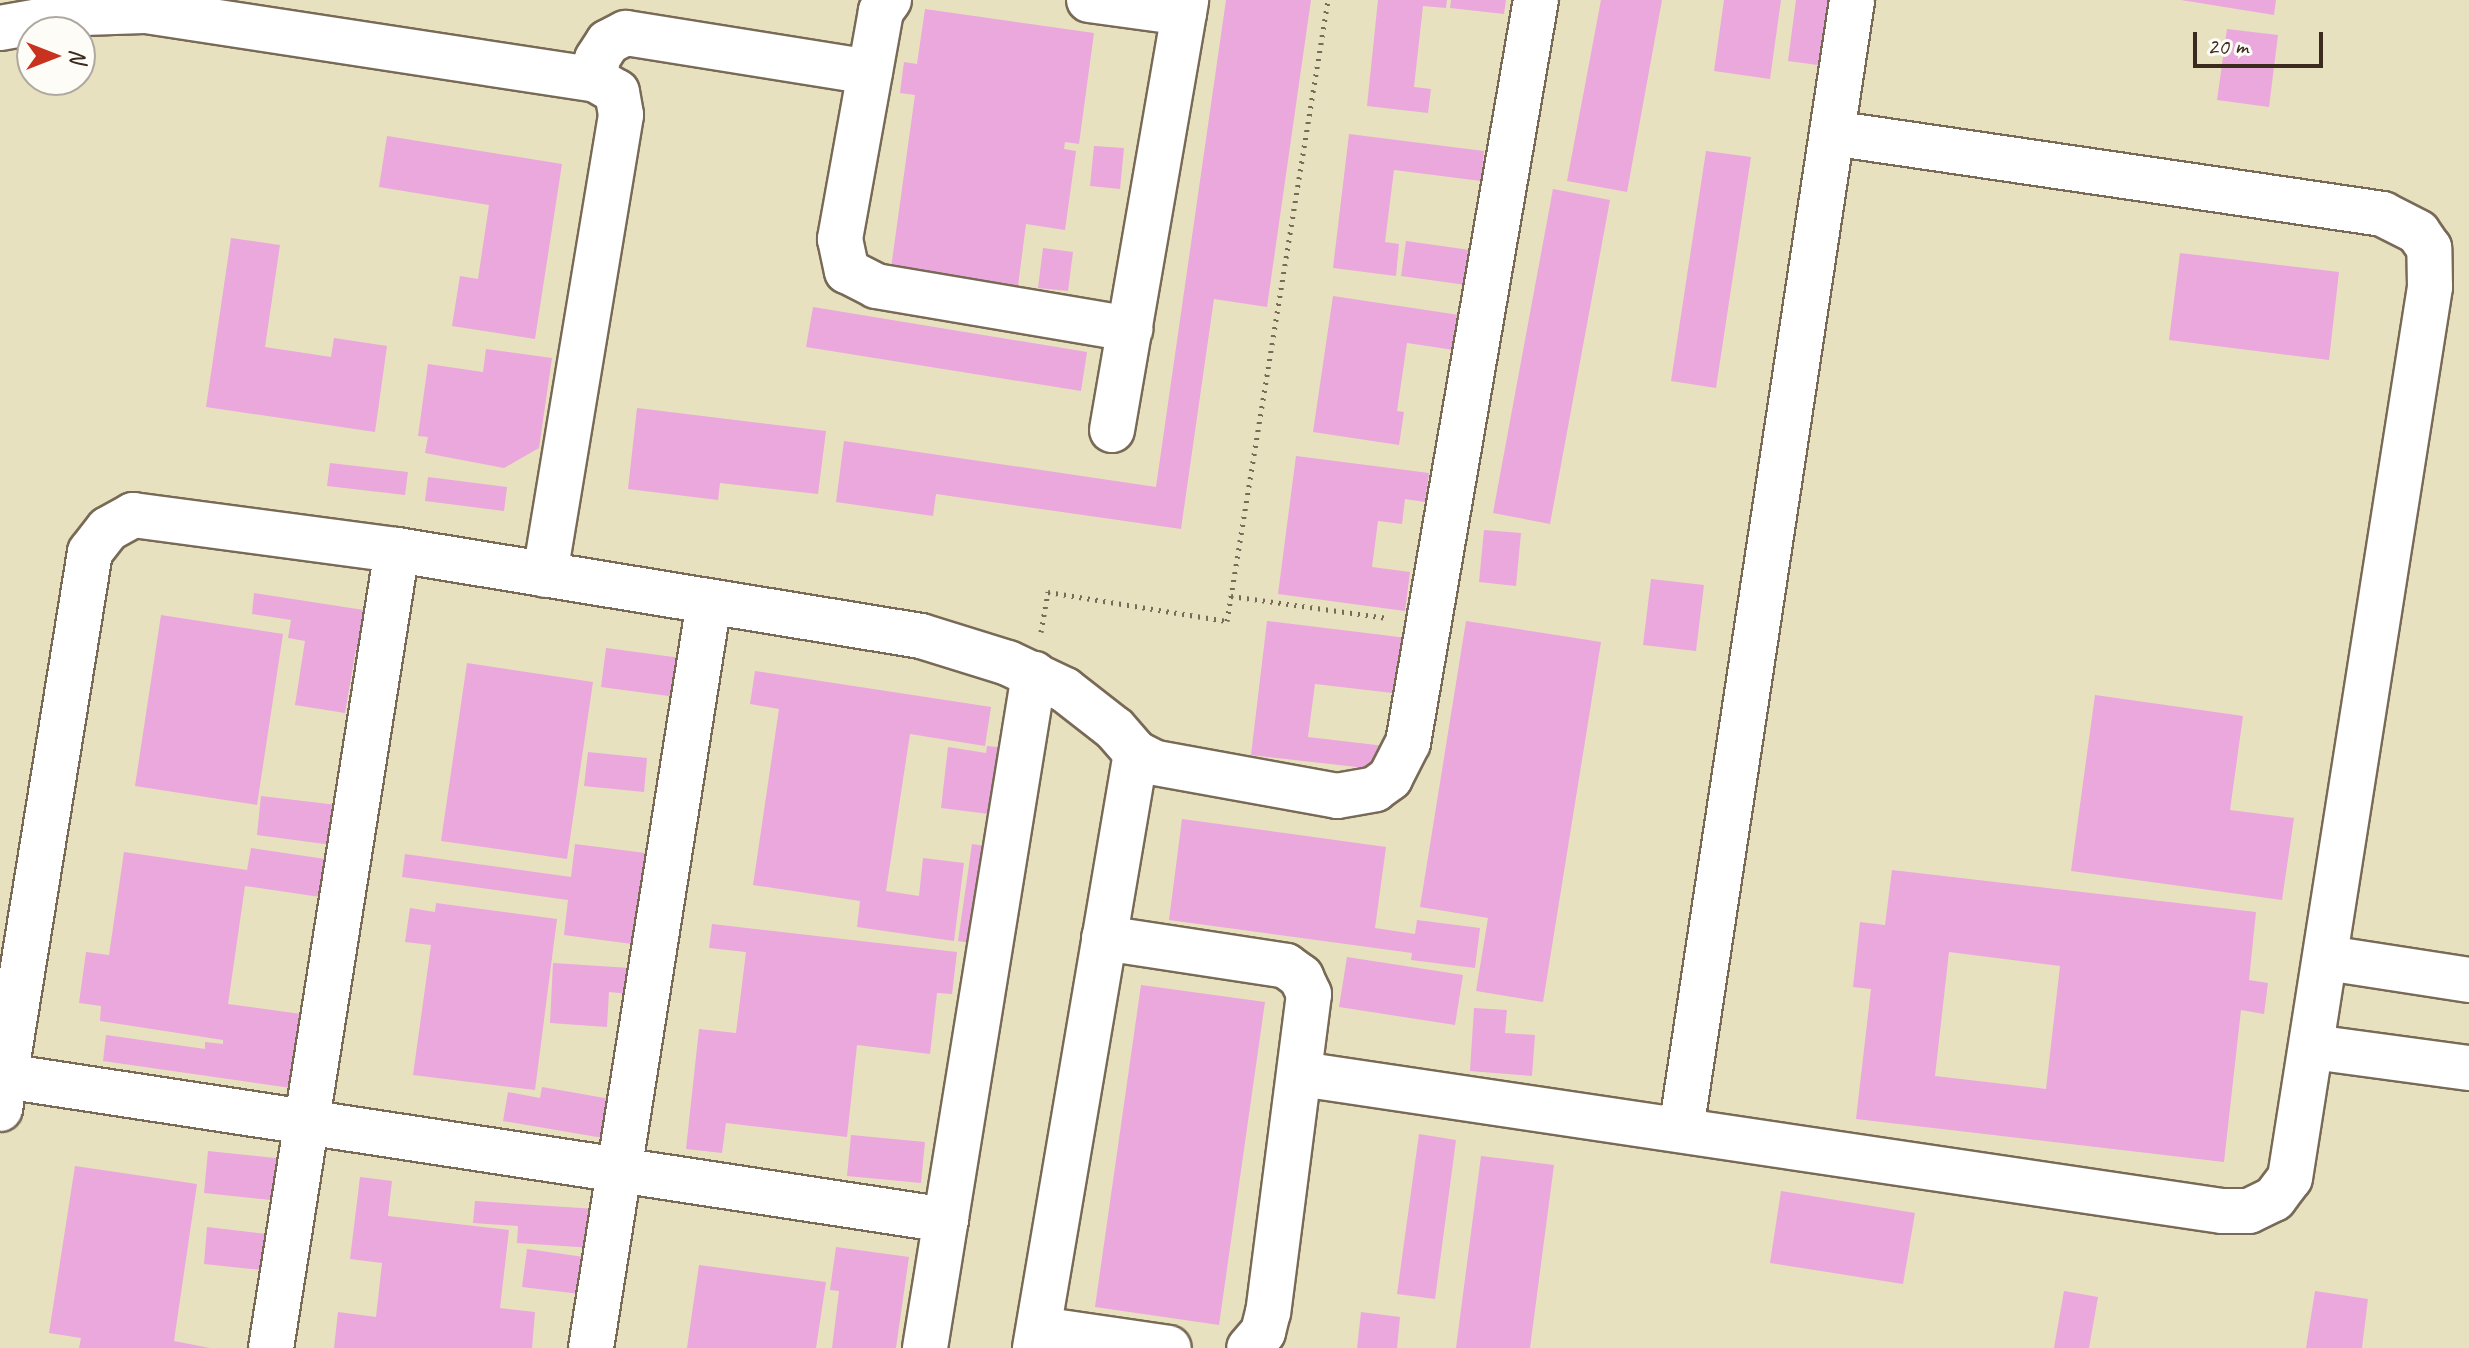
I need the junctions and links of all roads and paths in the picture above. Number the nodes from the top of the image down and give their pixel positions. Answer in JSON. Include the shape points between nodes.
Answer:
{"nodes":[{"id":1,"x":889,"y":0,"type":"edge"},
{"id":2,"x":1089,"y":0,"type":"edge"},
{"id":3,"x":1328,"y":0,"type":"edge"},
{"id":4,"x":1536,"y":0,"type":"edge"},
{"id":5,"x":1852,"y":0,"type":"edge"},
{"id":6,"x":130,"y":5,"type":"edge"},
{"id":7,"x":1185,"y":7,"type":"edge"},
{"id":8,"x":0,"y":28,"type":"edge"},
{"id":9,"x":870,"y":72,"type":"junction"},
{"id":10,"x":596,"y":80,"type":"junction"},
{"id":11,"x":1832,"y":133,"type":"junction"},
{"id":12,"x":1130,"y":329,"type":"junction"},
{"id":13,"x":1112,"y":430,"type":"dead end"},
{"id":14,"x":397,"y":550,"type":"junction"},
{"id":15,"x":545,"y":575,"type":"junction"},
{"id":16,"x":1231,"y":596,"type":"junction"},
{"id":17,"x":709,"y":602,"type":"junction"},
{"id":18,"x":1428,"y":624,"type":"junction"},
{"id":19,"x":1034,"y":674,"type":"junction"},
{"id":20,"x":1136,"y":753,"type":"junction"},
{"id":21,"x":1104,"y":938,"type":"junction"},
{"id":22,"x":2327,"y":958,"type":"junction"},
{"id":23,"x":2469,"y":980,"type":"edge"},
{"id":24,"x":2313,"y":1047,"type":"junction"},
{"id":25,"x":2469,"y":1068,"type":"edge"},
{"id":26,"x":1301,"y":1074,"type":"junction"},
{"id":27,"x":3,"y":1092,"type":"edge"},
{"id":28,"x":306,"y":1125,"type":"junction"},
{"id":29,"x":1681,"y":1130,"type":"junction"},
{"id":30,"x":619,"y":1171,"type":"junction"},
{"id":31,"x":946,"y":1220,"type":"junction"},
{"id":32,"x":1037,"y":1338,"type":"edge"},
{"id":33,"x":271,"y":1348,"type":"edge"},
{"id":34,"x":591,"y":1348,"type":"edge"},
{"id":35,"x":925,"y":1348,"type":"edge"},
{"id":36,"x":1169,"y":1348,"type":"edge"},
{"id":37,"x":1249,"y":1348,"type":"edge"}],
"edges":[{"from":1,"to":9,"type":"street","via":[[881,11]]},
{"from":2,"to":7,"type":"street"},
{"from":3,"to":16,"type":"path"},
{"from":4,"to":18,"type":"street"},
{"from":5,"to":11,"type":"street"},
{"from":6,"to":8,"type":"street"},
{"from":6,"to":10,"type":"street"},
{"from":7,"to":12,"type":"street"},
{"from":9,"to":10,"type":"street","via":[[626,33],[608,42],[597,59]]},
{"from":9,"to":12,"type":"street","via":[[840,239],[847,271],[876,286]]},
{"from":10,"to":15,"type":"street","via":[[617,92],[621,115]]},
{"from":11,"to":22,"type":"street","via":[[2383,214],[2418,232],[2429,248],[2433,268]]},
{"from":11,"to":29,"type":"street"},
{"from":12,"to":13,"type":"street"},
{"from":14,"to":15,"type":"street"},
{"from":14,"to":27,"type":"street","via":[[133,515],[108,529],[90,552]]},
{"from":14,"to":28,"type":"street"},
{"from":15,"to":17,"type":"street"},
{"from":16,"to":18,"type":"path"},
{"from":16,"to":19,"type":"path","via":[[1227,621],[1048,592]]},
{"from":17,"to":19,"type":"street","via":[[936,640]]},
{"from":17,"to":30,"type":"street"},
{"from":18,"to":20,"type":"street","via":[[1408,743],[1390,778],[1375,789],[1337,796],[1178,770]]},
{"from":19,"to":20,"type":"street","via":[[1091,708]]},
{"from":19,"to":31,"type":"street"},
{"from":20,"to":21,"type":"street"},
{"from":21,"to":26,"type":"street","via":[[1286,966],[1301,977],[1309,994]]},
{"from":21,"to":32,"type":"street"},
{"from":22,"to":23,"type":"street"},
{"from":22,"to":24,"type":"street"},
{"from":24,"to":25,"type":"street"},
{"from":24,"to":29,"type":"street","via":[[2290,1178],[2274,1199],[2249,1211],[2206,1209]]},
{"from":26,"to":29,"type":"street"},
{"from":26,"to":37,"type":"street","via":[[1268,1312],[1263,1332]]},
{"from":27,"to":28,"type":"street"},
{"from":28,"to":30,"type":"street"},
{"from":28,"to":33,"type":"street"},
{"from":30,"to":31,"type":"street"},
{"from":30,"to":34,"type":"street"},
{"from":31,"to":35,"type":"street"},
{"from":32,"to":36,"type":"street"}]}
